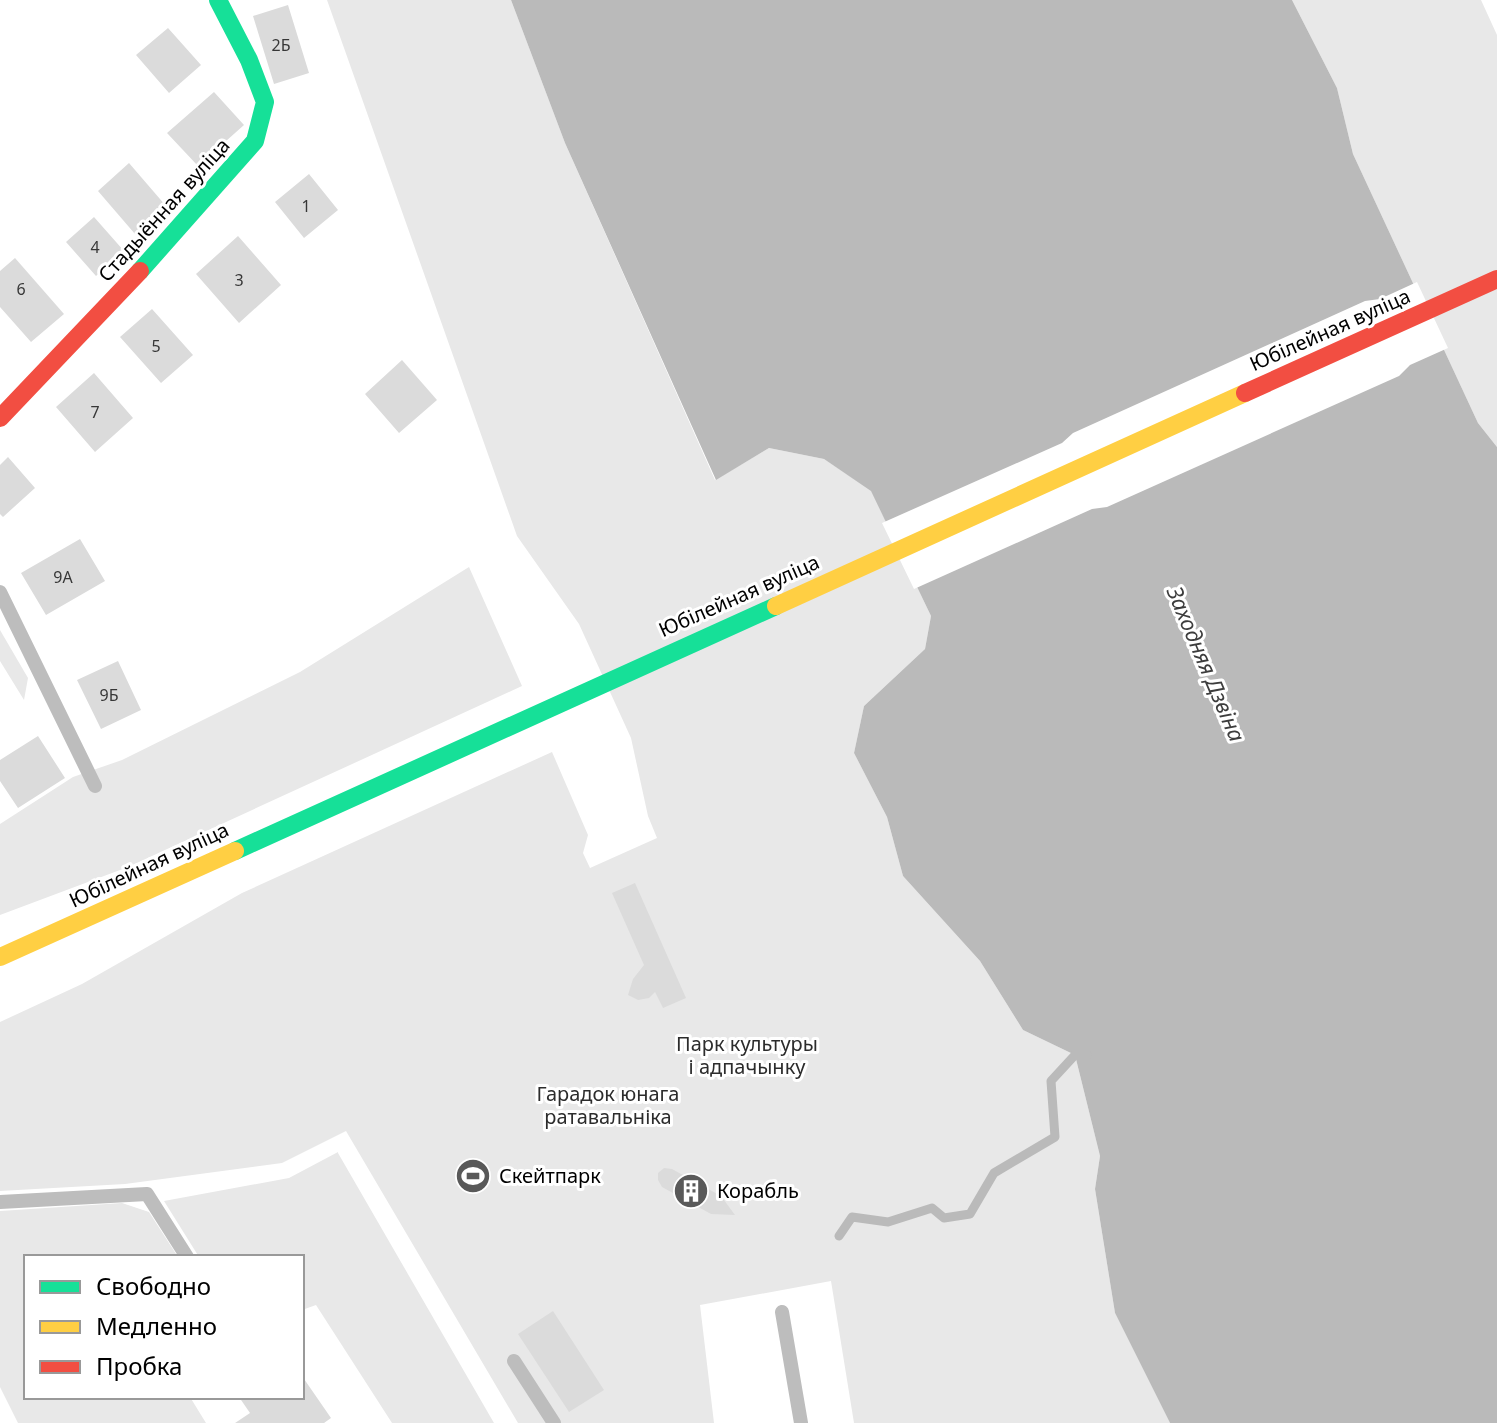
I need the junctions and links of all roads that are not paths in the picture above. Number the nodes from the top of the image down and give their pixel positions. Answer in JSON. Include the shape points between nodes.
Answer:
{"nodes":[{"id":1,"x":218,"y":0,"type":"edge"},
{"id":2,"x":1497,"y":279,"type":"edge"},
{"id":3,"x":0,"y":418,"type":"edge"},
{"id":4,"x":0,"y":592,"type":"edge"},
{"id":5,"x":95,"y":786,"type":"dead end"},
{"id":6,"x":0,"y":957,"type":"edge"},
{"id":7,"x":0,"y":1202,"type":"edge"},
{"id":8,"x":186,"y":1255,"type":"edge"},
{"id":9,"x":782,"y":1312,"type":"dead end"},
{"id":10,"x":514,"y":1361,"type":"dead end"},
{"id":11,"x":554,"y":1423,"type":"edge"},
{"id":12,"x":801,"y":1423,"type":"edge"}],
"edges":[{"from":1,"to":3,"type":"main road","name":"Стадыённая вуліца","via":[[265,102],[255,141]]},
{"from":2,"to":6,"type":"main road","name":"Юбілейная вуліца"},
{"from":4,"to":5,"type":"lane"},
{"from":7,"to":8,"type":"lane","via":[[147,1194]]},
{"from":9,"to":12,"type":"lane"},
{"from":10,"to":11,"type":"lane"}]}
